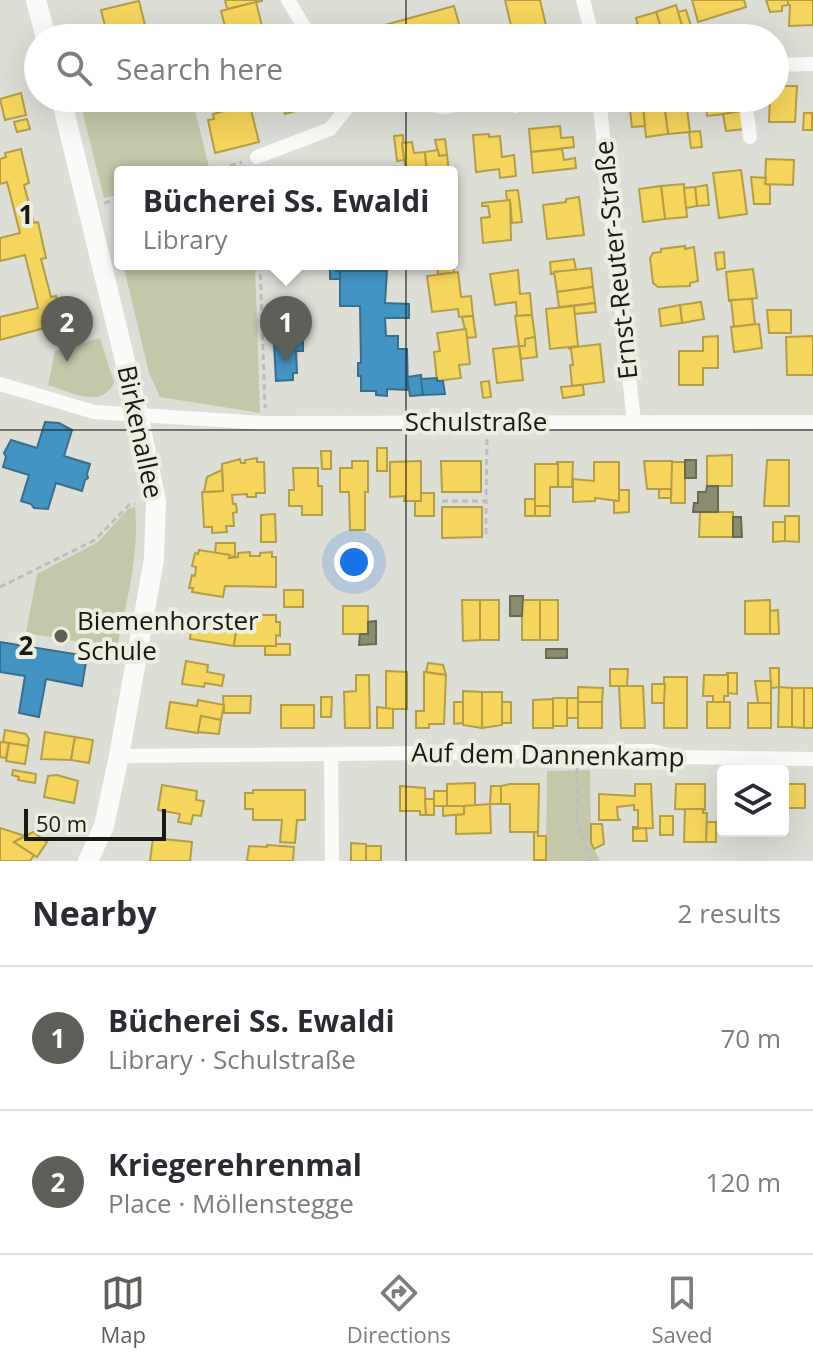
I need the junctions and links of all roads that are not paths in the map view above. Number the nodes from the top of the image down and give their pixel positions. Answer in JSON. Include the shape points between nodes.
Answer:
{"nodes":[{"id":1,"x":36,"y":0,"type":"edge"},
{"id":2,"x":288,"y":0,"type":"edge"},
{"id":3,"x":583,"y":0,"type":"edge"},
{"id":4,"x":42,"y":24,"type":"edge"},
{"id":5,"x":303,"y":24,"type":"edge"},
{"id":6,"x":589,"y":24,"type":"edge"},
{"id":7,"x":813,"y":64,"type":"edge"},
{"id":8,"x":789,"y":65,"type":"edge"},
{"id":9,"x":64,"y":112,"type":"edge"},
{"id":10,"x":344,"y":112,"type":"edge"},
{"id":11,"x":601,"y":112,"type":"edge"},
{"id":12,"x":747,"y":112,"type":"edge"},
{"id":13,"x":750,"y":137,"type":"dead end"},
{"id":14,"x":257,"y":157,"type":"road end"},
{"id":15,"x":0,"y":384,"type":"edge"},
{"id":16,"x":138,"y":414,"type":"junction"},
{"id":17,"x":634,"y":422,"type":"junction"},
{"id":18,"x":813,"y":422,"type":"edge"},
{"id":19,"x":331,"y":754,"type":"junction"},
{"id":20,"x":119,"y":756,"type":"junction"},
{"id":21,"x":813,"y":759,"type":"edge"},
{"id":22,"x":88,"y":861,"type":"edge"},
{"id":23,"x":332,"y":861,"type":"edge"}],
"edges":[{"from":1,"to":4,"type":"street"},
{"from":2,"to":5,"type":"street"},
{"from":3,"to":6,"type":"street"},
{"from":7,"to":8,"type":"street"},
{"from":9,"to":16,"type":"street","name":"Birkenallee"},
{"from":10,"to":14,"type":"street","via":[[330,129]]},
{"from":11,"to":17,"type":"street","name":"Ernst-Reuter-Straße"},
{"from":12,"to":13,"type":"street"},
{"from":15,"to":16,"type":"street","name":"Schulstraße","via":[[94,412]]},
{"from":16,"to":17,"type":"street","name":"Schulstraße","via":[[265,423]]},
{"from":16,"to":20,"type":"street","name":"Birkenallee","via":[[155,491],[156,533]]},
{"from":17,"to":18,"type":"street","name":"Schulstraße"},
{"from":19,"to":20,"type":"street","name":"Auf dem Dannenkamp"},
{"from":19,"to":21,"type":"street","name":"Auf dem Dannenkamp","via":[[652,751],[676,757]]},
{"from":19,"to":23,"type":"street"},
{"from":20,"to":22,"type":"street","name":"Birkenallee","via":[[104,826]]}]}
